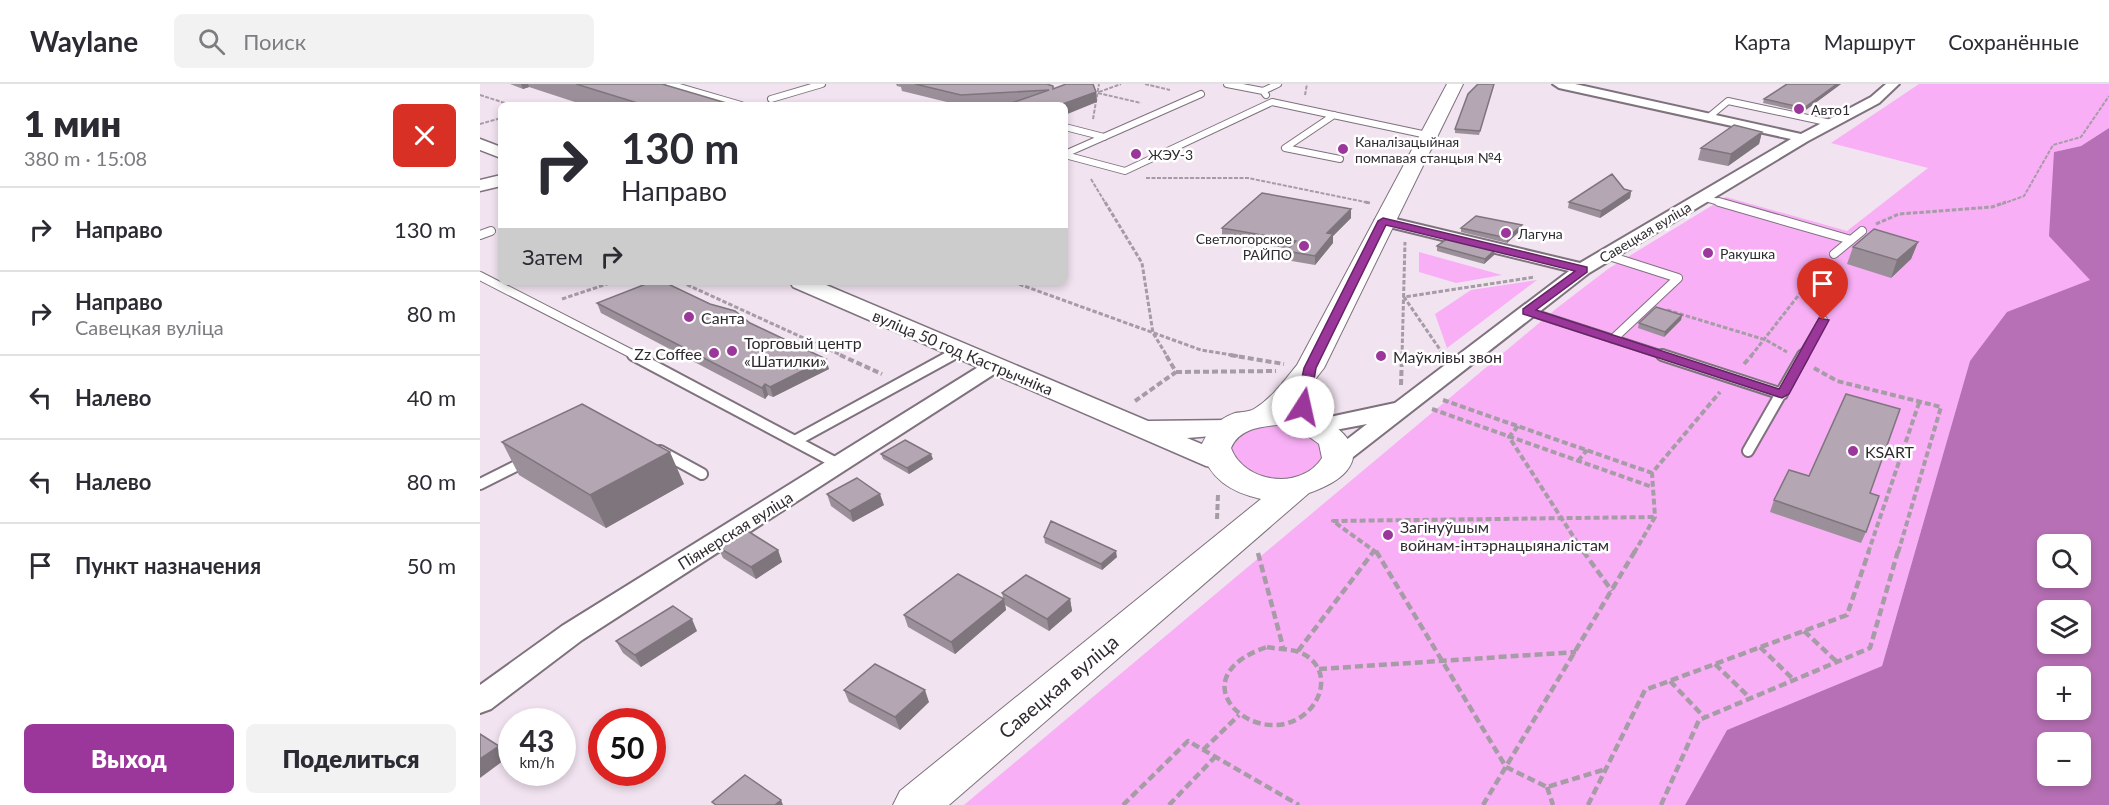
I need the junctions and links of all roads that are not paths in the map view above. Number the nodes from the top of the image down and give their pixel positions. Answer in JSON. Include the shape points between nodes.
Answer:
{"nodes":[{"id":1,"x":669,"y":84,"type":"edge"},
{"id":2,"x":822,"y":84,"type":"edge"},
{"id":3,"x":1227,"y":84,"type":"edge"},
{"id":4,"x":1278,"y":84,"type":"edge"},
{"id":5,"x":1455,"y":84,"type":"edge"},
{"id":6,"x":1559,"y":84,"type":"edge"},
{"id":7,"x":1636,"y":84,"type":"edge"},
{"id":8,"x":1893,"y":84,"type":"edge"},
{"id":9,"x":1263,"y":91,"type":"junction"},
{"id":10,"x":1201,"y":94,"type":"dead end"},
{"id":11,"x":1619,"y":96,"type":"junction"},
{"id":12,"x":771,"y":99,"type":"dead end"},
{"id":13,"x":731,"y":102,"type":"edge"},
{"id":14,"x":1272,"y":102,"type":"junction"},
{"id":15,"x":1332,"y":105,"type":"dead end"},
{"id":16,"x":1320,"y":112,"type":"junction"},
{"id":17,"x":1334,"y":115,"type":"junction"},
{"id":18,"x":1710,"y":116,"type":"junction"},
{"id":19,"x":1831,"y":123,"type":"junction"},
{"id":20,"x":1068,"y":128,"type":"edge"},
{"id":21,"x":1427,"y":135,"type":"junction"},
{"id":22,"x":1104,"y":137,"type":"junction"},
{"id":23,"x":1803,"y":138,"type":"junction"},
{"id":24,"x":480,"y":144,"type":"edge"},
{"id":25,"x":498,"y":152,"type":"edge"},
{"id":26,"x":1068,"y":154,"type":"edge"},
{"id":27,"x":1068,"y":156,"type":"edge"},
{"id":28,"x":1340,"y":159,"type":"dead end"},
{"id":29,"x":498,"y":181,"type":"edge"},
{"id":30,"x":480,"y":186,"type":"edge"},
{"id":31,"x":1702,"y":197,"type":"junction"},
{"id":32,"x":1389,"y":218,"type":"junction"},
{"id":33,"x":490,"y":231,"type":"dead end"},
{"id":34,"x":1862,"y":231,"type":"road end"},
{"id":35,"x":480,"y":235,"type":"edge"},
{"id":36,"x":1851,"y":240,"type":"junction"},
{"id":37,"x":1834,"y":254,"type":"road end"},
{"id":38,"x":1606,"y":255,"type":"junction"},
{"id":39,"x":1583,"y":269,"type":"junction"},
{"id":40,"x":480,"y":276,"type":"edge"},
{"id":41,"x":498,"y":285,"type":"edge"},
{"id":42,"x":499,"y":285,"type":"edge"},
{"id":43,"x":808,"y":285,"type":"edge"},
{"id":44,"x":1527,"y":311,"type":"junction"},
{"id":45,"x":1823,"y":320,"type":"dead end"},
{"id":46,"x":1613,"y":339,"type":"junction"},
{"id":47,"x":961,"y":351,"type":"junction"},
{"id":48,"x":995,"y":365,"type":"junction"},
{"id":49,"x":1310,"y":368,"type":"junction"},
{"id":50,"x":1411,"y":394,"type":"junction"},
{"id":51,"x":1782,"y":394,"type":"junction"},
{"id":52,"x":1128,"y":413,"type":"junction"},
{"id":53,"x":1263,"y":416,"type":"junction"},
{"id":54,"x":1311,"y":422,"type":"junction"},
{"id":55,"x":1229,"y":428,"type":"junction"},
{"id":56,"x":795,"y":441,"type":"junction"},
{"id":57,"x":653,"y":447,"type":"edge"},
{"id":58,"x":1748,"y":451,"type":"dead end"},
{"id":59,"x":532,"y":458,"type":"edge"},
{"id":60,"x":1336,"y":459,"type":"junction"},
{"id":61,"x":838,"y":464,"type":"junction"},
{"id":62,"x":702,"y":474,"type":"dead end"},
{"id":63,"x":1223,"y":477,"type":"junction"},
{"id":64,"x":480,"y":484,"type":"edge"},
{"id":65,"x":1297,"y":486,"type":"junction"},
{"id":66,"x":1208,"y":548,"type":"junction"},
{"id":67,"x":480,"y":701,"type":"edge"},
{"id":68,"x":916,"y":805,"type":"edge"}],
"edges":[{"from":1,"to":13,"type":"lane"},
{"from":2,"to":12,"type":"lane"},
{"from":3,"to":9,"type":"lane"},
{"from":4,"to":9,"type":"lane"},
{"from":5,"to":21,"type":"main road"},
{"from":6,"to":11,"type":"street"},
{"from":7,"to":11,"type":"street"},
{"from":8,"to":19,"type":"street","name":"Савецкая вуліца","via":[[1875,100]]},
{"from":9,"to":14,"type":"lane"},
{"from":10,"to":22,"type":"lane"},
{"from":11,"to":18,"type":"street"},
{"from":14,"to":16,"type":"lane"},
{"from":14,"to":27,"type":"lane","via":[[1125,171]]},
{"from":15,"to":16,"type":"lane"},
{"from":16,"to":17,"type":"lane"},
{"from":17,"to":21,"type":"lane"},
{"from":17,"to":28,"type":"lane","via":[[1285,148]]},
{"from":18,"to":19,"type":"lane","via":[[1728,101]]},
{"from":18,"to":23,"type":"street"},
{"from":19,"to":23,"type":"street","name":"Савецкая вуліца"},
{"from":20,"to":22,"type":"lane"},
{"from":21,"to":32,"type":"main road"},
{"from":22,"to":26,"type":"lane"},
{"from":23,"to":31,"type":"street","name":"Савецкая вуліца"},
{"from":24,"to":25,"type":"street"},
{"from":29,"to":30,"type":"street"},
{"from":31,"to":36,"type":"lane"},
{"from":31,"to":38,"type":"street","name":"Савецкая вуліца"},
{"from":32,"to":39,"type":"street"},
{"from":32,"to":49,"type":"main road"},
{"from":33,"to":35,"type":"lane"},
{"from":34,"to":36,"type":"lane"},
{"from":36,"to":37,"type":"lane"},
{"from":38,"to":39,"type":"street","name":"Савецкая вуліца"},
{"from":38,"to":46,"type":"lane","via":[[1677,278]]},
{"from":39,"to":44,"type":"street","name":"Савецкая вуліца"},
{"from":40,"to":41,"type":"lane"},
{"from":42,"to":56,"type":"lane"},
{"from":43,"to":47,"type":"street","name":"вуліца 50 год Кастрычніка"},
{"from":44,"to":46,"type":"lane"},
{"from":44,"to":50,"type":"street","name":"Савецкая вуліца","via":[[1453,369]]},
{"from":45,"to":51,"type":"lane"},
{"from":46,"to":51,"type":"lane"},
{"from":47,"to":48,"type":"street","name":"вуліца 50 год Кастрычніка"},
{"from":47,"to":56,"type":"lane"},
{"from":48,"to":52,"type":"street","name":"вуліца 50 год Кастрычніка"},
{"from":48,"to":61,"type":"street","name":"Піянерская вуліца"},
{"from":49,"to":53,"type":"main road","via":[[1294,389]]},
{"from":49,"to":54,"type":"main road"},
{"from":50,"to":54,"type":"street","name":"Савецкая вуліца","via":[[1366,418]]},
{"from":50,"to":60,"type":"street","name":"Савецкая вуліца"},
{"from":51,"to":58,"type":"lane"},
{"from":52,"to":55,"type":"street","name":"вуліца 50 год Кастрычніка","via":[[1181,430]]},
{"from":52,"to":63,"type":"street","name":"вуліца 50 год Кастрычніка"},
{"from":53,"to":54,"type":"main road"},
{"from":53,"to":55,"type":"main road"},
{"from":54,"to":60,"type":"main road","via":[[1331,436],[1337,447]]},
{"from":55,"to":63,"type":"main road","via":[[1216,443]]},
{"from":56,"to":61,"type":"lane"},
{"from":57,"to":62,"type":"lane"},
{"from":59,"to":64,"type":"lane"},
{"from":60,"to":65,"type":"main road","via":[[1322,475]]},
{"from":61,"to":67,"type":"street","name":"Піянерская вуліца","via":[[572,633]]},
{"from":63,"to":65,"type":"main road","via":[[1255,487]]},
{"from":63,"to":66,"type":"main road","name":"Савецкая вуліца","via":[[1236,506],[1222,539]]},
{"from":65,"to":66,"type":"main road","name":"Савецкая вуліца"},
{"from":66,"to":68,"type":"main road","name":"Савецкая вуліца"}]}
